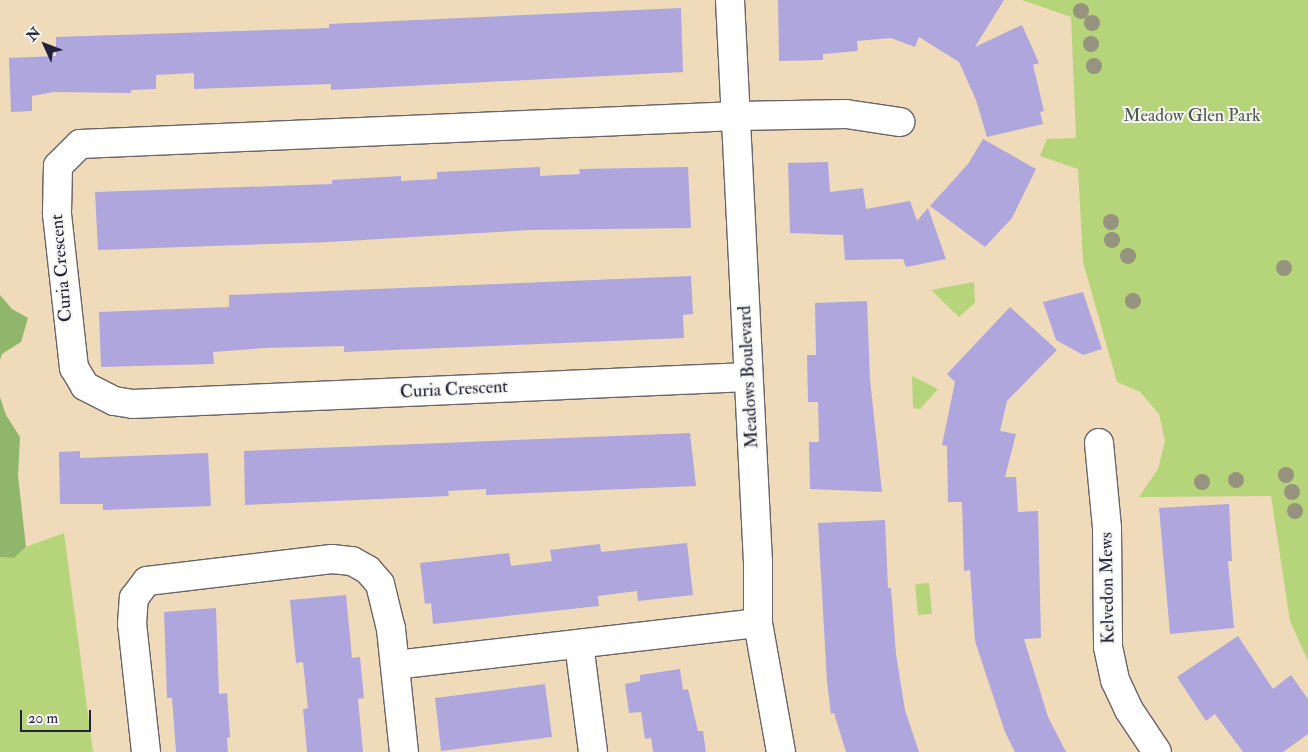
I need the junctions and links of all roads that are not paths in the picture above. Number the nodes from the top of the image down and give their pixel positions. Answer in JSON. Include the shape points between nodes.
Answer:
{"nodes":[{"id":1,"x":730,"y":0,"type":"edge"},
{"id":2,"x":736,"y":116,"type":"junction"},
{"id":3,"x":900,"y":122,"type":"dead end"},
{"id":4,"x":748,"y":377,"type":"junction"},
{"id":5,"x":1099,"y":443,"type":"dead end"},
{"id":6,"x":758,"y":622,"type":"junction"},
{"id":7,"x":579,"y":644,"type":"junction"},
{"id":8,"x":395,"y":665,"type":"junction"},
{"id":9,"x":146,"y":752,"type":"edge"},
{"id":10,"x":404,"y":752,"type":"edge"},
{"id":11,"x":593,"y":752,"type":"edge"},
{"id":12,"x":781,"y":752,"type":"edge"},
{"id":13,"x":1157,"y":752,"type":"edge"}],
"edges":[{"from":1,"to":2,"type":"street","name":"Meadows Boulevard"},
{"from":2,"to":3,"type":"street","name":"Curia Crescent","via":[[846,114]]},
{"from":2,"to":4,"type":"street","name":"Meadows Boulevard"},
{"from":2,"to":4,"type":"street","name":"Curia Crescent","via":[[80,144],[58,166],[57,213],[74,368],[85,386],[114,401],[133,404]]},
{"from":4,"to":6,"type":"street","name":"Meadows Boulevard"},
{"from":5,"to":13,"type":"street","name":"Kelvedon Mews","via":[[1106,519],[1108,647],[1115,680],[1129,710]]},
{"from":6,"to":7,"type":"street"},
{"from":6,"to":12,"type":"street","name":"Meadows Boulevard"},
{"from":7,"to":8,"type":"street"},
{"from":7,"to":11,"type":"street"},
{"from":8,"to":9,"type":"street","via":[[391,629],[380,584],[368,570],[352,561],[332,559],[147,582],[134,598],[132,624]]},
{"from":8,"to":10,"type":"street"}]}
